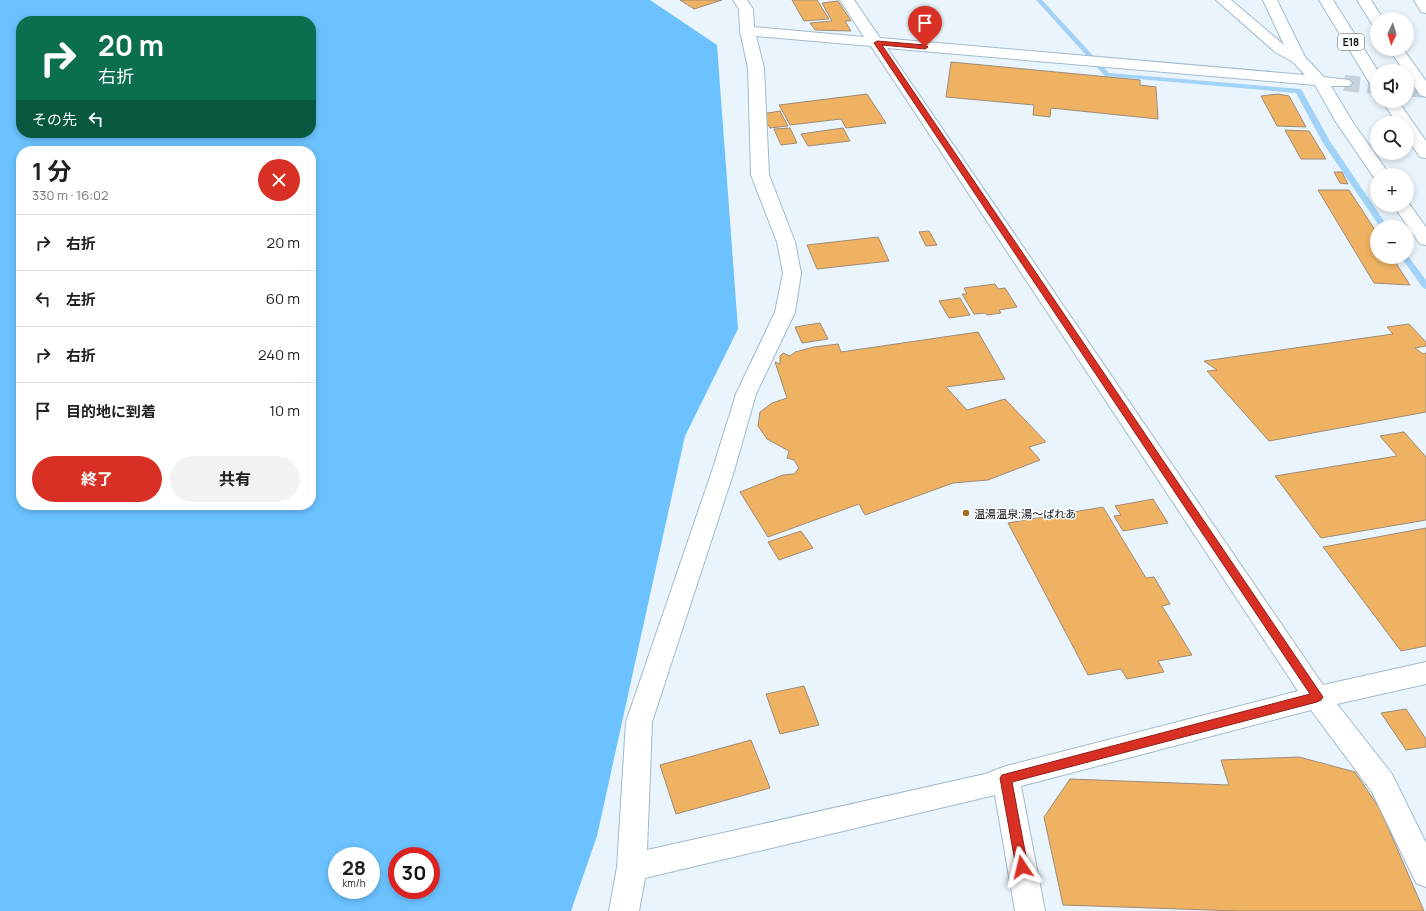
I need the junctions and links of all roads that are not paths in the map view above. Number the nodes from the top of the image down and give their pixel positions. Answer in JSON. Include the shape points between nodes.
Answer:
{"nodes":[{"id":1,"x":740,"y":0,"type":"edge"},
{"id":2,"x":847,"y":0,"type":"edge"},
{"id":3,"x":1223,"y":0,"type":"edge"},
{"id":4,"x":1270,"y":0,"type":"edge"},
{"id":5,"x":1326,"y":0,"type":"edge"},
{"id":6,"x":1364,"y":0,"type":"edge"},
{"id":7,"x":1421,"y":0,"type":"edge"},
{"id":8,"x":1426,"y":9,"type":"edge"},
{"id":9,"x":1372,"y":12,"type":"edge"},
{"id":10,"x":747,"y":31,"type":"junction"},
{"id":11,"x":877,"y":43,"type":"junction"},
{"id":12,"x":1401,"y":56,"type":"edge"},
{"id":13,"x":1298,"y":59,"type":"junction"},
{"id":14,"x":1370,"y":71,"type":"edge"},
{"id":15,"x":1320,"y":81,"type":"junction"},
{"id":16,"x":1344,"y":82,"type":"tunnel mouth"},
{"id":17,"x":1426,"y":92,"type":"edge"},
{"id":18,"x":1414,"y":136,"type":"edge"},
{"id":19,"x":1426,"y":153,"type":"edge"},
{"id":20,"x":1376,"y":168,"type":"edge"},
{"id":21,"x":1407,"y":212,"type":"edge"},
{"id":22,"x":1426,"y":240,"type":"edge"},
{"id":23,"x":1426,"y":673,"type":"edge"},
{"id":24,"x":1317,"y":697,"type":"junction"},
{"id":25,"x":1006,"y":778,"type":"junction"},
{"id":26,"x":632,"y":867,"type":"junction"},
{"id":27,"x":1426,"y":873,"type":"edge"},
{"id":28,"x":624,"y":911,"type":"edge"},
{"id":29,"x":1030,"y":911,"type":"edge"}],
"edges":[{"from":1,"to":10,"type":"main road","via":[[746,10]]},
{"from":2,"to":11,"type":"main road"},
{"from":3,"to":13,"type":"main road","via":[[1280,49]]},
{"from":4,"to":13,"type":"main road"},
{"from":5,"to":14,"type":"main road","number":"E18"},
{"from":6,"to":9,"type":"main road"},
{"from":7,"to":8,"type":"main road"},
{"from":10,"to":11,"type":"main road"},
{"from":10,"to":26,"type":"main road","via":[[756,68],[760,176],[786,242],[792,273],[785,312],[746,394],[723,471],[639,722]]},
{"from":11,"to":15,"type":"main road"},
{"from":11,"to":24,"type":"main road"},
{"from":12,"to":17,"type":"main road"},
{"from":13,"to":15,"type":"main road"},
{"from":15,"to":16,"type":"main road"},
{"from":15,"to":20,"type":"main road","via":[[1344,122]]},
{"from":18,"to":19,"type":"main road"},
{"from":21,"to":22,"type":"main road"},
{"from":23,"to":24,"type":"main road"},
{"from":24,"to":25,"type":"main road"},
{"from":24,"to":27,"type":"main road","via":[[1382,783]]},
{"from":25,"to":26,"type":"main road","via":[[987,786]]},
{"from":25,"to":29,"type":"main road"},
{"from":26,"to":28,"type":"main road"}]}
